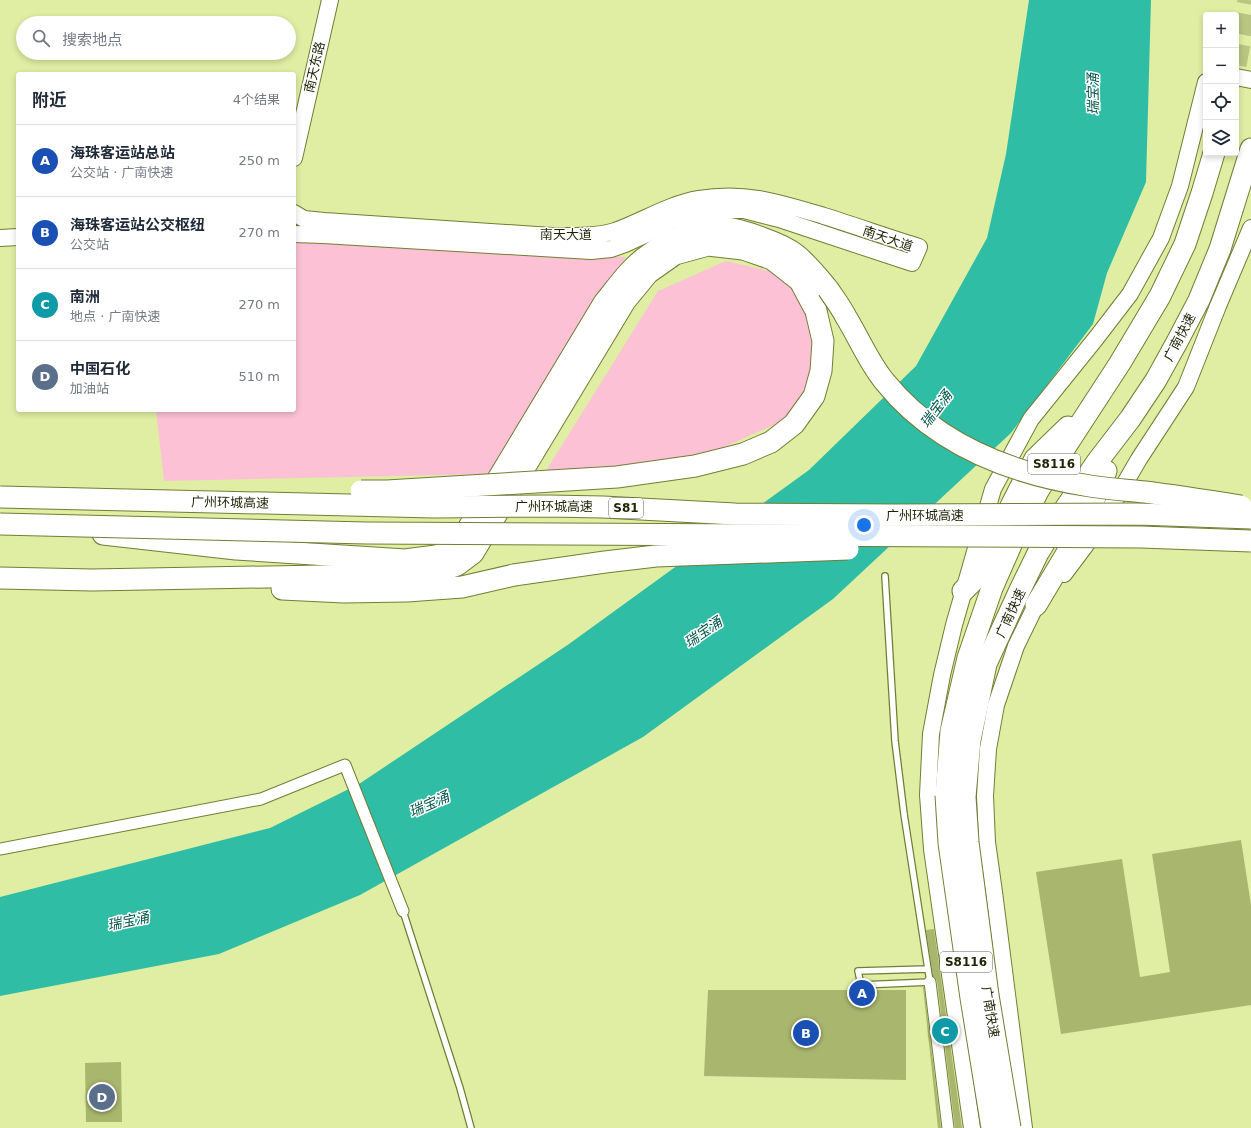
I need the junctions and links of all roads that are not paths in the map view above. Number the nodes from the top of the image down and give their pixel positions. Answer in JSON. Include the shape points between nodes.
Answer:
{"nodes":[{"id":1,"x":330,"y":0,"type":"edge"},
{"id":2,"x":1239,"y":78,"type":"edge"},
{"id":3,"x":1251,"y":80,"type":"edge"},
{"id":4,"x":1206,"y":84,"type":"edge"},
{"id":5,"x":296,"y":149,"type":"edge"},
{"id":6,"x":1251,"y":150,"type":"edge"},
{"id":7,"x":1213,"y":156,"type":"edge"},
{"id":8,"x":296,"y":214,"type":"edge"},
{"id":9,"x":1251,"y":228,"type":"edge"},
{"id":10,"x":296,"y":234,"type":"edge"},
{"id":11,"x":16,"y":237,"type":"edge"},
{"id":12,"x":0,"y":238,"type":"edge"},
{"id":13,"x":1093,"y":403,"type":"junction"},
{"id":14,"x":1130,"y":419,"type":"junction"},
{"id":15,"x":0,"y":496,"type":"edge"},
{"id":16,"x":1251,"y":507,"type":"edge"},
{"id":17,"x":1251,"y":518,"type":"edge"},
{"id":18,"x":0,"y":523,"type":"edge"},
{"id":19,"x":1141,"y":537,"type":"junction"},
{"id":20,"x":1251,"y":541,"type":"edge"},
{"id":21,"x":885,"y":576,"type":"dead end"},
{"id":22,"x":0,"y":578,"type":"edge"},
{"id":23,"x":92,"y":580,"type":"junction"},
{"id":24,"x":963,"y":591,"type":"junction"},
{"id":25,"x":1036,"y":605,"type":"junction"},
{"id":26,"x":956,"y":796,"type":"junction"},
{"id":27,"x":0,"y":849,"type":"edge"},
{"id":28,"x":404,"y":911,"type":"joint"},
{"id":29,"x":928,"y":969,"type":"junction"},
{"id":30,"x":930,"y":982,"type":"junction"},
{"id":31,"x":471,"y":1128,"type":"edge"},
{"id":32,"x":948,"y":1128,"type":"edge"},
{"id":33,"x":972,"y":1128,"type":"edge"},
{"id":34,"x":992,"y":1128,"type":"edge"},
{"id":35,"x":1010,"y":1128,"type":"edge"},
{"id":36,"x":1024,"y":1128,"type":"edge"}],
"edges":[{"from":1,"to":5,"type":"main road","name":"南天东路"},
{"from":2,"to":3,"type":"main road"},
{"from":4,"to":24,"type":"main road","via":[[1180,186],[1161,238],[1130,294],[1031,418],[993,489]]},
{"from":6,"to":14,"type":"highway","name":"广南快速","number":"S8116","via":[[1220,249],[1199,300],[1156,380]]},
{"from":7,"to":13,"type":"highway","name":"广南快速","number":"S8116","via":[[1184,244],[1160,296]]},
{"from":8,"to":10,"type":"main road","name":"南天大道","via":[[304,219],[579,236],[613,231],[678,204],[699,199],[745,197],[788,205],[919,247],[912,263],[744,210],[720,210],[686,216],[625,244],[611,249],[591,251]]},
{"from":9,"to":25,"type":"main road","via":[[1186,387],[1088,542]]},
{"from":11,"to":12,"type":"main road"},
{"from":13,"to":24,"type":"highway","via":[[1035,459],[983,571]]},
{"from":13,"to":26,"type":"highway","name":"广南快速","number":"S8116","via":[[1038,491],[992,588],[968,658],[951,730]]},
{"from":14,"to":25,"type":"highway","via":[[1082,528]]},
{"from":14,"to":26,"type":"highway","name":"广南快速","number":"S8116","via":[[1064,509],[1019,592],[986,664]]},
{"from":15,"to":17,"type":"highway","name":"广州环城高速","number":"S81","bridge":true,"via":[[426,506],[595,507],[735,514],[1138,514]]},
{"from":15,"to":23,"type":"highway","bridge":true,"via":[[387,491],[617,477],[695,466],[743,454],[771,442],[794,424],[814,396],[821,371],[823,340],[816,311],[800,281],[772,259],[743,249],[708,245],[675,254],[648,273],[624,301],[473,553],[457,565],[431,574]]},
{"from":16,"to":18,"type":"highway","bridge":true,"via":[[1090,486],[1011,467],[978,454],[940,433],[884,381],[828,289],[794,253],[748,233],[718,227],[693,232],[669,241],[646,256],[624,278],[604,303],[460,542],[451,550],[436,556],[405,560],[180,544]]},
{"from":18,"to":19,"type":"highway","name":"广州环城高速","number":"S81","bridge":true,"via":[[366,533]]},
{"from":19,"to":20,"type":"highway","name":"广州环城高速","number":"S81","bridge":true},
{"from":19,"to":23,"type":"highway","bridge":true,"via":[[656,556],[514,575],[462,586],[407,591],[344,592]]},
{"from":21,"to":29,"type":"lane","via":[[895,741]]},
{"from":22,"to":23,"type":"highway"},
{"from":24,"to":33,"type":"main road","via":[[931,734],[928,795],[932,849]]},
{"from":25,"to":36,"type":"main road","via":[[1016,646],[996,705],[988,749],[985,796],[987,842]]},
{"from":26,"to":34,"type":"highway","name":"广南快速","number":"S8116","bridge":true,"via":[[949,843]]},
{"from":26,"to":35,"type":"highway","name":"广南快速","number":"S8116","bridge":true,"via":[[968,842],[988,995]]},
{"from":27,"to":28,"type":"street","via":[[261,799],[345,765]]},
{"from":28,"to":31,"type":"lane"},
{"from":29,"to":30,"type":"lane"},
{"from":29,"to":30,"type":"lane","via":[[858,971],[861,985]]},
{"from":30,"to":32,"type":"street"}]}
